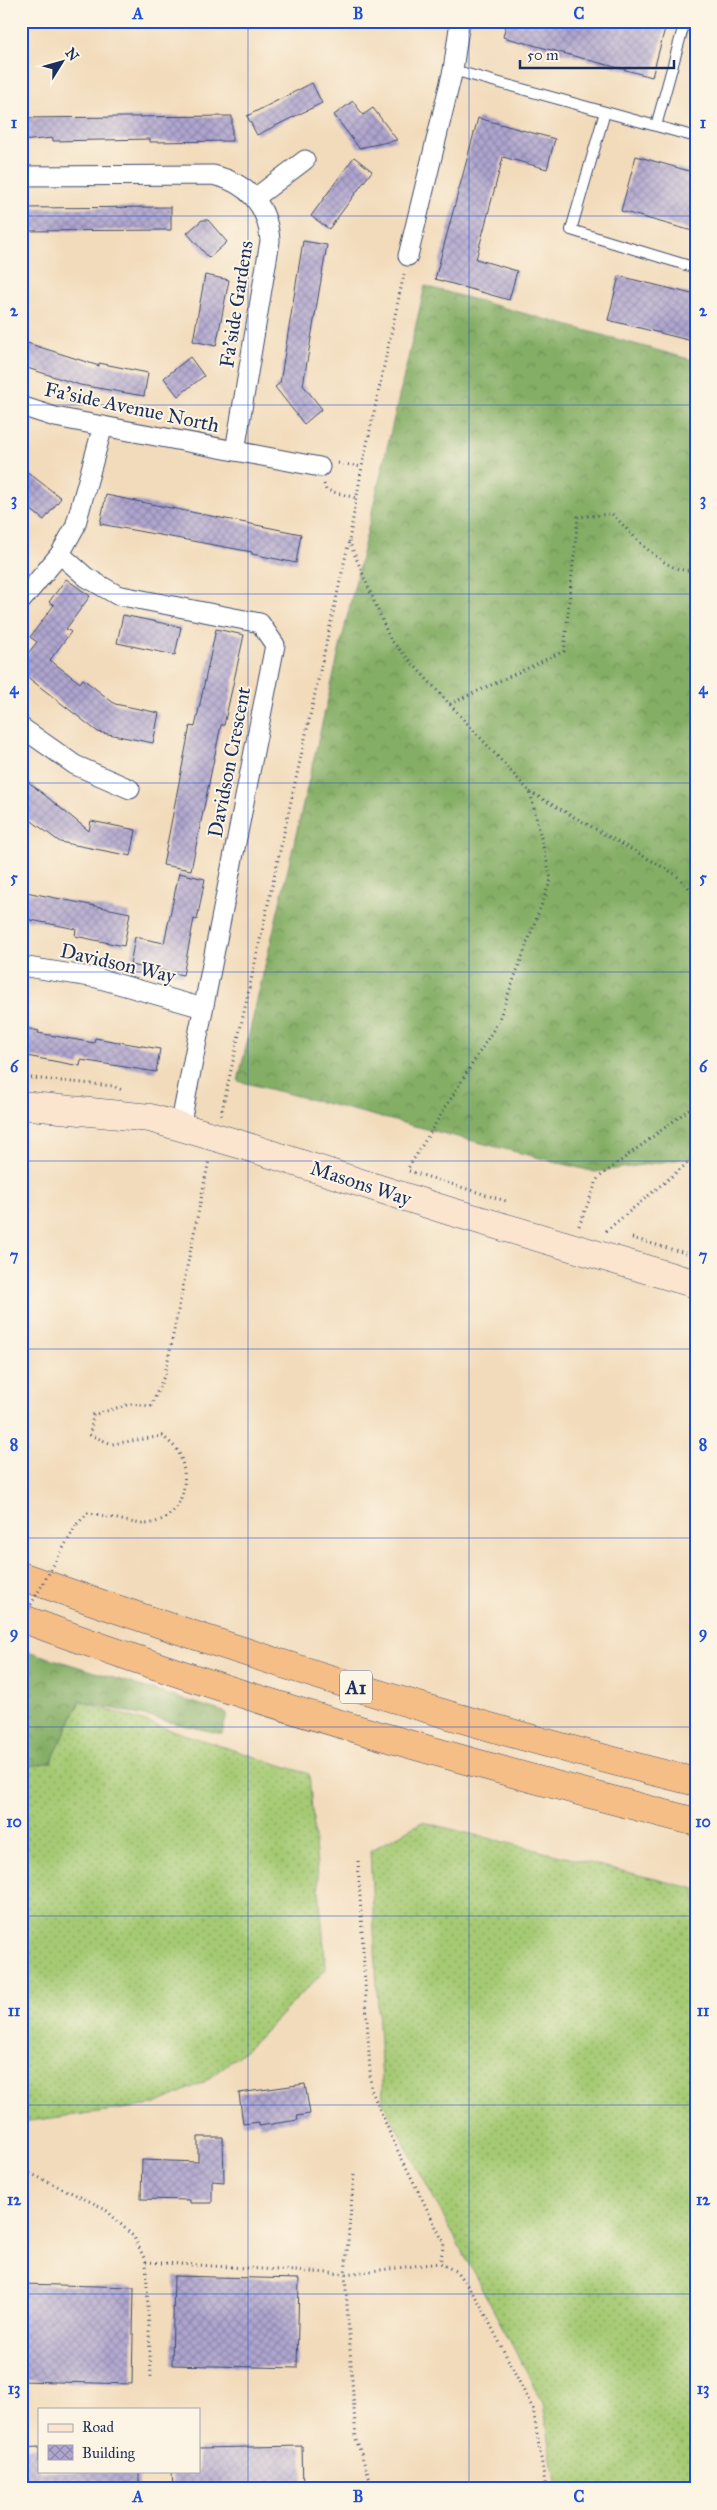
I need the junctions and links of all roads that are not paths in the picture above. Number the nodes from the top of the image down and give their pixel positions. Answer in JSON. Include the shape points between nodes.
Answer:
{"nodes":[{"id":1,"x":460,"y":21,"type":"edge"},
{"id":2,"x":685,"y":21,"type":"edge"},
{"id":3,"x":453,"y":70,"type":"junction"},
{"id":4,"x":605,"y":112,"type":"junction"},
{"id":5,"x":656,"y":126,"type":"junction"},
{"id":6,"x":696,"y":137,"type":"edge"},
{"id":7,"x":305,"y":160,"type":"dead end"},
{"id":8,"x":21,"y":176,"type":"edge"},
{"id":9,"x":255,"y":198,"type":"junction"},
{"id":10,"x":408,"y":256,"type":"road end"},
{"id":11,"x":696,"y":268,"type":"edge"},
{"id":12,"x":21,"y":406,"type":"edge"},
{"id":13,"x":103,"y":426,"type":"junction"},
{"id":14,"x":235,"y":451,"type":"junction"},
{"id":15,"x":320,"y":467,"type":"dead end"},
{"id":16,"x":60,"y":554,"type":"junction"},
{"id":17,"x":21,"y":602,"type":"edge"},
{"id":18,"x":21,"y":727,"type":"edge"},
{"id":19,"x":130,"y":788,"type":"dead end"},
{"id":20,"x":21,"y":966,"type":"edge"},
{"id":21,"x":203,"y":1008,"type":"junction"},
{"id":22,"x":21,"y":1105,"type":"edge"},
{"id":23,"x":180,"y":1127,"type":"junction"},
{"id":24,"x":696,"y":1284,"type":"edge"},
{"id":25,"x":21,"y":1576,"type":"edge"},
{"id":26,"x":21,"y":1618,"type":"edge"},
{"id":27,"x":696,"y":1782,"type":"edge"},
{"id":28,"x":696,"y":1822,"type":"edge"}],
"edges":[{"from":1,"to":3,"type":"street"},
{"from":2,"to":5,"type":"lane"},
{"from":3,"to":4,"type":"lane"},
{"from":3,"to":10,"type":"street"},
{"from":4,"to":5,"type":"lane"},
{"from":4,"to":11,"type":"lane","via":[[571,230]]},
{"from":5,"to":6,"type":"lane"},
{"from":7,"to":9,"type":"street"},
{"from":8,"to":9,"type":"street","name":"Fa'side Gardens","via":[[213,175],[236,182]]},
{"from":9,"to":14,"type":"street","name":"Fa'side Gardens","via":[[266,218],[270,241]]},
{"from":12,"to":13,"type":"street","name":"Fa'side Avenue North","via":[[55,417]]},
{"from":13,"to":14,"type":"street","name":"Fa'side Avenue North"},
{"from":13,"to":16,"type":"street","via":[[75,527]]},
{"from":14,"to":15,"type":"street","name":"Fa'side Avenue North"},
{"from":16,"to":17,"type":"street"},
{"from":16,"to":21,"type":"street","name":"Davidson Crescent","via":[[86,577],[117,595],[260,623],[275,645]]},
{"from":18,"to":19,"type":"street","via":[[75,765]]},
{"from":20,"to":21,"type":"street","name":"Davidson Way","via":[[96,978]]},
{"from":21,"to":23,"type":"street","name":"Davidson Crescent"},
{"from":22,"to":23,"type":"street","name":"Masons Way","via":[[150,1118]]},
{"from":23,"to":24,"type":"street","name":"Masons Way"},
{"from":25,"to":27,"type":"highway","number":"A1","via":[[337,1681]]},
{"from":26,"to":28,"type":"highway","number":"A1","via":[[230,1689],[395,1740]]}]}
